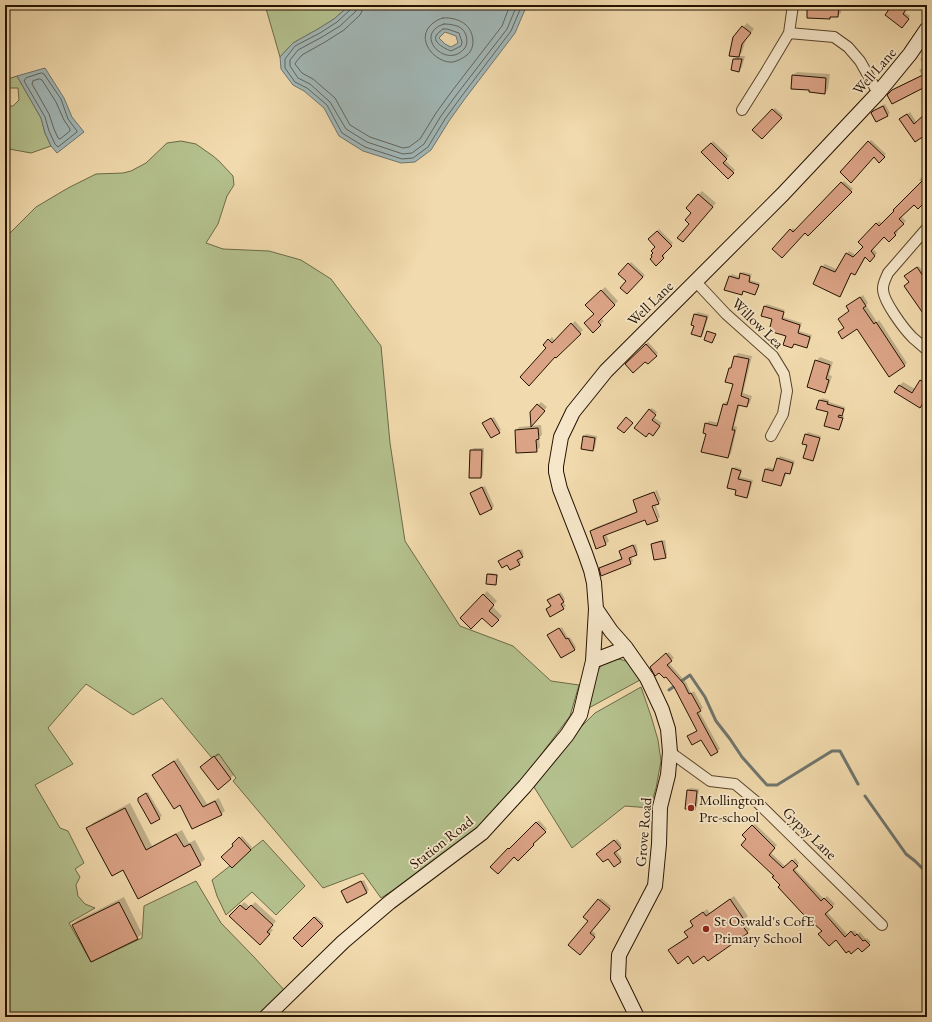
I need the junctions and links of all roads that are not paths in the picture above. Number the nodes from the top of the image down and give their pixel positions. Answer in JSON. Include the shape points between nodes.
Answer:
{"nodes":[{"id":1,"x":793,"y":5,"type":"edge"},
{"id":2,"x":927,"y":29,"type":"edge"},
{"id":3,"x":789,"y":33,"type":"junction"},
{"id":4,"x":878,"y":93,"type":"junction"},
{"id":5,"x":742,"y":110,"type":"dead end"},
{"id":6,"x":927,"y":228,"type":"edge"},
{"id":7,"x":696,"y":282,"type":"junction"},
{"id":8,"x":927,"y":350,"type":"edge"},
{"id":9,"x":771,"y":436,"type":"dead end"},
{"id":10,"x":596,"y":609,"type":"junction"},
{"id":11,"x":626,"y":648,"type":"junction"},
{"id":12,"x":593,"y":661,"type":"junction"},
{"id":13,"x":670,"y":752,"type":"junction"},
{"id":14,"x":882,"y":925,"type":"dead end"},
{"id":15,"x":266,"y":1017,"type":"edge"},
{"id":16,"x":637,"y":1017,"type":"edge"}],
"edges":[{"from":1,"to":3,"type":"street"},
{"from":2,"to":4,"type":"street","name":"Well Lane"},
{"from":3,"to":4,"type":"street","via":[[834,37],[848,47],[860,61]]},
{"from":3,"to":5,"type":"street"},
{"from":4,"to":7,"type":"street","name":"Well Lane"},
{"from":6,"to":8,"type":"street","via":[[888,273],[883,288],[890,308],[912,337]]},
{"from":7,"to":9,"type":"street","name":"Willow Lea","via":[[727,316],[773,356],[784,374],[787,391],[783,414]]},
{"from":7,"to":10,"type":"street","name":"Well Lane","via":[[606,371],[573,412],[561,437],[556,472],[594,583]]},
{"from":10,"to":11,"type":"street","name":"Grove Road"},
{"from":10,"to":12,"type":"street","name":"Well Lane"},
{"from":11,"to":12,"type":"street"},
{"from":11,"to":13,"type":"street","name":"Grove Road","via":[[647,678],[662,710],[668,729]]},
{"from":12,"to":15,"type":"street","name":"Station Road","via":[[580,715],[525,786],[482,833],[390,902],[343,942]]},
{"from":13,"to":14,"type":"street","name":"Gypsy Lane","via":[[710,781],[735,784],[759,804]]},
{"from":13,"to":16,"type":"street","name":"Grove Road","via":[[668,775],[660,807],[655,886],[619,955],[618,978]]}]}
